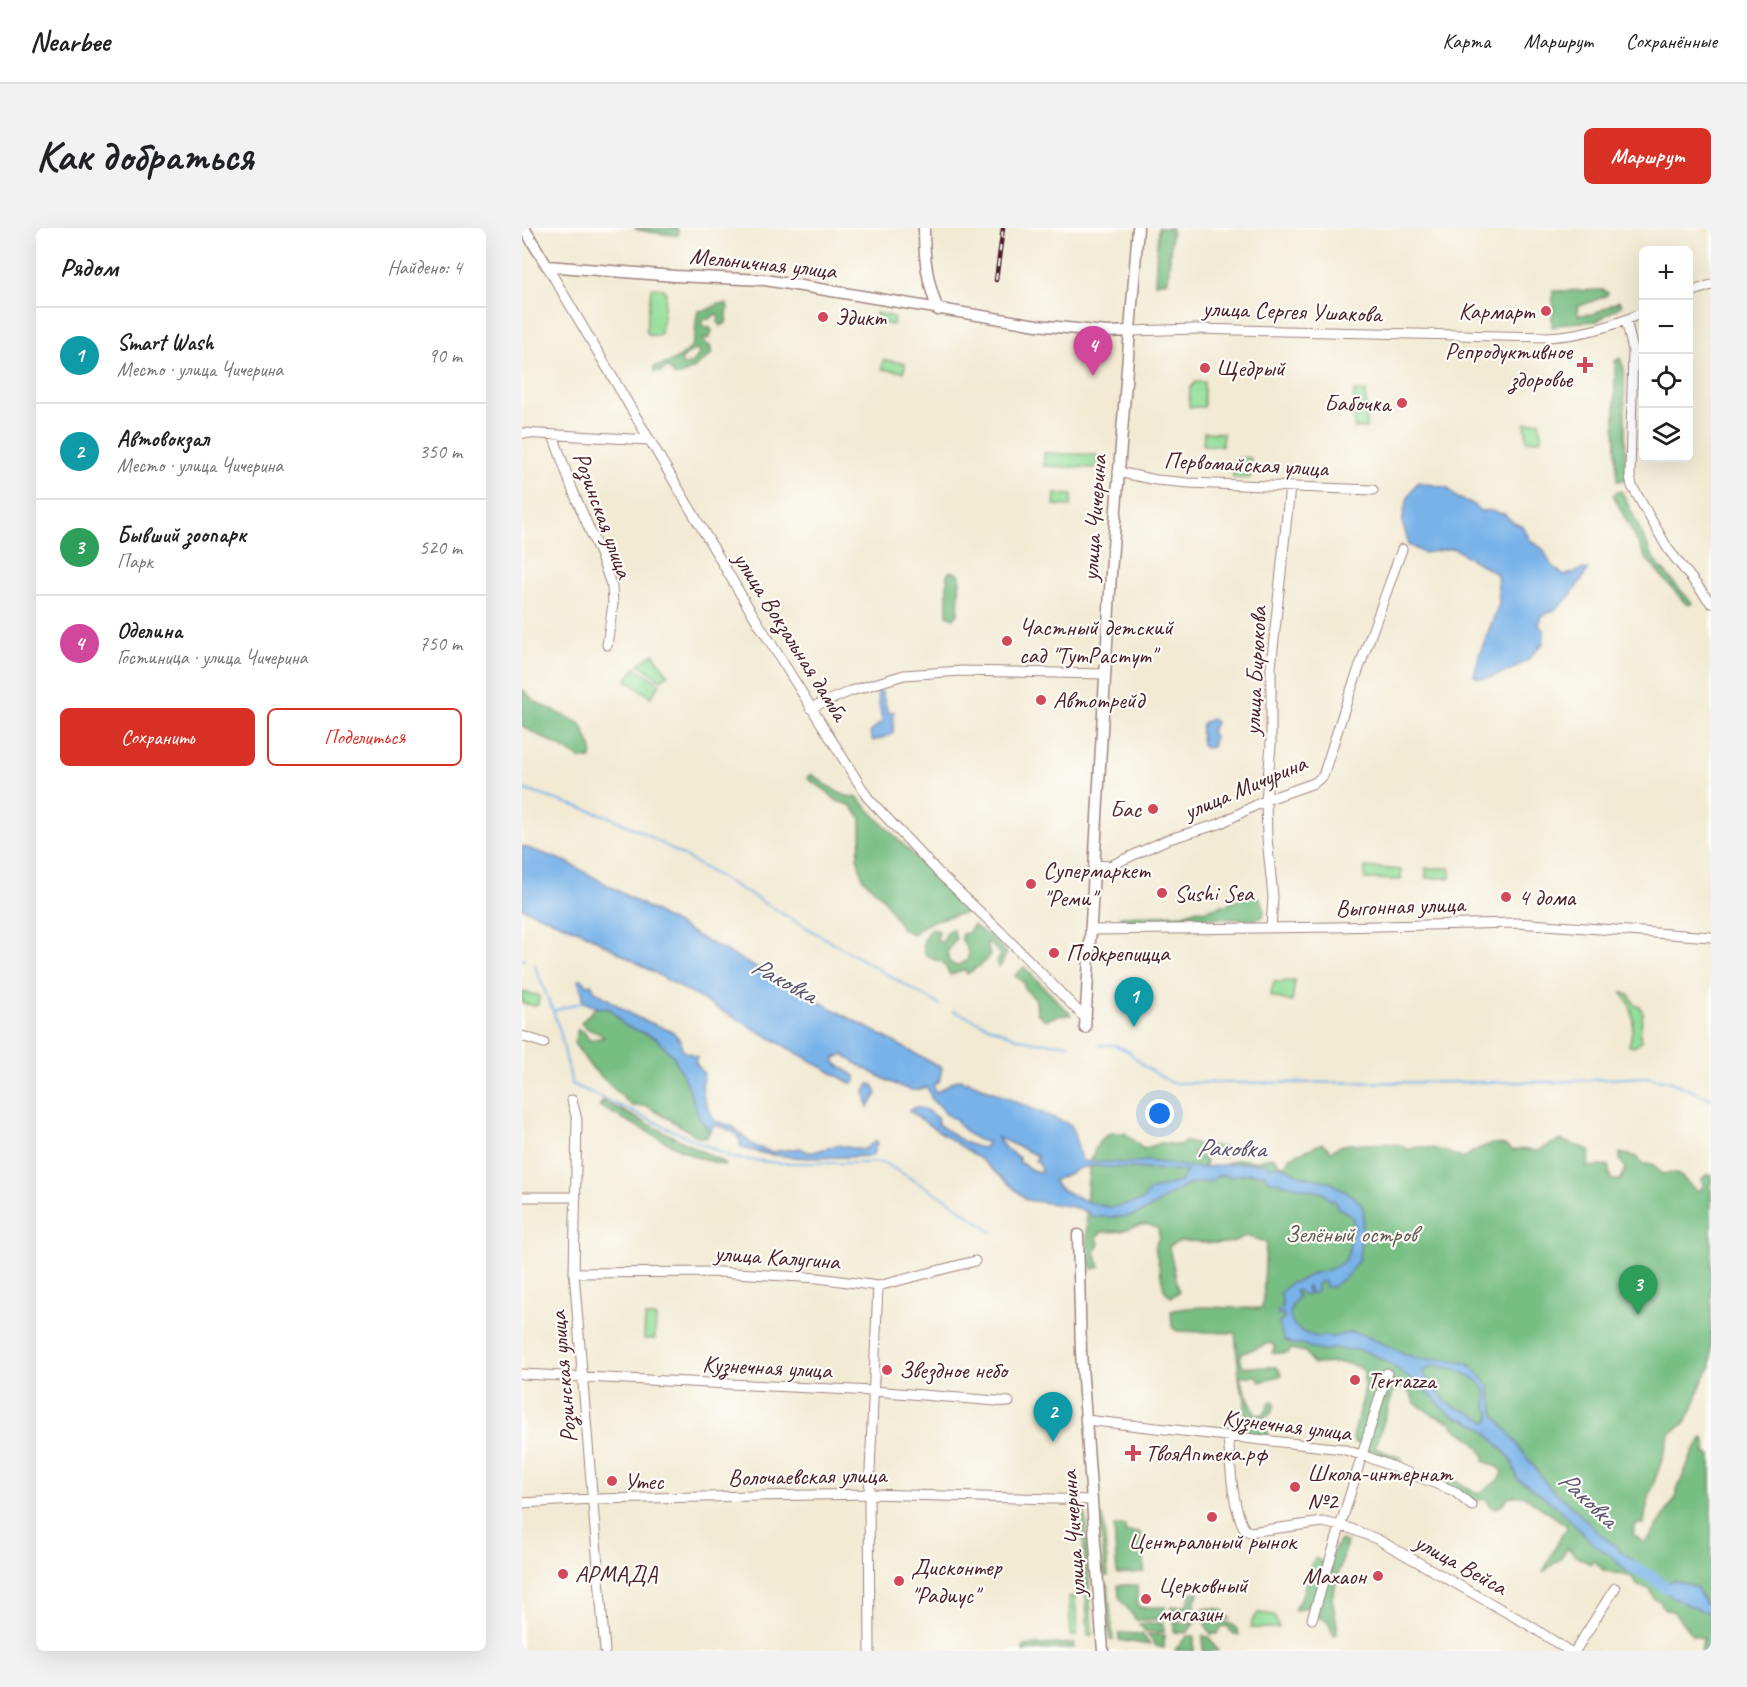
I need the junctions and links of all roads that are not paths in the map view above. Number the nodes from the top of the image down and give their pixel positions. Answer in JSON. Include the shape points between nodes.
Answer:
{"nodes":[{"id":1,"x":524,"y":228,"type":"edge"},
{"id":2,"x":924,"y":228,"type":"edge"},
{"id":3,"x":1138,"y":228,"type":"edge"},
{"id":4,"x":547,"y":266,"type":"junction"},
{"id":5,"x":1711,"y":285,"type":"edge"},
{"id":6,"x":1693,"y":292,"type":"edge"},
{"id":7,"x":938,"y":310,"type":"junction"},
{"id":8,"x":1639,"y":314,"type":"edge"},
{"id":9,"x":1626,"y":320,"type":"junction"},
{"id":10,"x":1130,"y":331,"type":"junction"},
{"id":11,"x":522,"y":433,"type":"edge"},
{"id":12,"x":553,"y":435,"type":"junction"},
{"id":13,"x":649,"y":440,"type":"junction"},
{"id":14,"x":1118,"y":472,"type":"junction"},
{"id":15,"x":1290,"y":487,"type":"junction"},
{"id":16,"x":1373,"y":490,"type":"dead end"},
{"id":17,"x":1402,"y":549,"type":"dead end"},
{"id":18,"x":1711,"y":603,"type":"edge"},
{"id":19,"x":607,"y":645,"type":"dead end"},
{"id":20,"x":1105,"y":674,"type":"junction"},
{"id":21,"x":810,"y":708,"type":"junction"},
{"id":22,"x":1266,"y":800,"type":"junction"},
{"id":23,"x":1094,"y":865,"type":"junction"},
{"id":24,"x":1271,"y":928,"type":"junction"},
{"id":25,"x":1090,"y":930,"type":"junction"},
{"id":26,"x":1711,"y":937,"type":"edge"},
{"id":27,"x":1085,"y":1023,"type":"joint"},
{"id":28,"x":522,"y":1035,"type":"edge"},
{"id":29,"x":544,"y":1043,"type":"dead end"},
{"id":30,"x":572,"y":1100,"type":"dead end"},
{"id":31,"x":522,"y":1197,"type":"edge"},
{"id":32,"x":576,"y":1197,"type":"junction"},
{"id":33,"x":1078,"y":1235,"type":"dead end"},
{"id":34,"x":975,"y":1261,"type":"dead end"},
{"id":35,"x":574,"y":1273,"type":"junction"},
{"id":36,"x":878,"y":1286,"type":"junction"},
{"id":37,"x":1387,"y":1373,"type":"dead end"},
{"id":38,"x":522,"y":1374,"type":"edge"},
{"id":39,"x":582,"y":1377,"type":"junction"},
{"id":40,"x":873,"y":1391,"type":"junction"},
{"id":41,"x":1009,"y":1402,"type":"dead end"},
{"id":42,"x":1086,"y":1420,"type":"junction"},
{"id":43,"x":1228,"y":1437,"type":"junction"},
{"id":44,"x":1362,"y":1454,"type":"junction"},
{"id":45,"x":869,"y":1494,"type":"junction"},
{"id":46,"x":593,"y":1498,"type":"junction"},
{"id":47,"x":1092,"y":1500,"type":"junction"},
{"id":48,"x":522,"y":1503,"type":"edge"},
{"id":49,"x":1472,"y":1506,"type":"dead end"},
{"id":50,"x":1341,"y":1526,"type":"junction"},
{"id":51,"x":1615,"y":1588,"type":"dead end"},
{"id":52,"x":1312,"y":1619,"type":"dead end"},
{"id":53,"x":604,"y":1651,"type":"edge"},
{"id":54,"x":870,"y":1651,"type":"edge"},
{"id":55,"x":1103,"y":1651,"type":"edge"},
{"id":56,"x":1569,"y":1651,"type":"edge"},
{"id":57,"x":1575,"y":1651,"type":"edge"}],
"edges":[{"from":1,"to":4,"type":"main road","name":"улица Вокзальная дамба"},
{"from":2,"to":7,"type":"main road","via":[[925,268]]},
{"from":3,"to":10,"type":"main road","name":"улица Чичерина"},
{"from":4,"to":7,"type":"main road","name":"Мельничная улица","via":[[765,280]]},
{"from":4,"to":13,"type":"street","name":"улица Вокзальная дамба"},
{"from":5,"to":6,"type":"street"},
{"from":7,"to":10,"type":"main road","name":"улица Сергея Ушакова","via":[[1062,328]]},
{"from":8,"to":9,"type":"street","name":"улица Сергея Ушакова"},
{"from":9,"to":10,"type":"street","name":"улица Сергея Ушакова","via":[[1596,330],[1548,337]]},
{"from":9,"to":18,"type":"street","via":[[1633,350],[1632,486],[1668,549]]},
{"from":10,"to":14,"type":"main road","name":"улица Чичерина"},
{"from":11,"to":12,"type":"street"},
{"from":12,"to":13,"type":"street"},
{"from":12,"to":19,"type":"street","name":"Розинская улица","via":[[612,588]]},
{"from":13,"to":21,"type":"street","name":"улица Вокзальная дамба"},
{"from":14,"to":15,"type":"street","name":"Первомайская улица","via":[[1166,481]]},
{"from":14,"to":20,"type":"main road","name":"улица Чичерина"},
{"from":15,"to":16,"type":"street","name":"Первомайская улица"},
{"from":15,"to":22,"type":"street","name":"улица Бирюкова","via":[[1271,667]]},
{"from":17,"to":22,"type":"street","name":"улица Мичурина","via":[[1323,776],[1304,788]]},
{"from":20,"to":21,"type":"street","via":[[961,671],[904,675]]},
{"from":20,"to":23,"type":"main road","name":"улица Чичерина"},
{"from":21,"to":27,"type":"street","name":"улица Вокзальная дамба","via":[[868,798]]},
{"from":22,"to":23,"type":"street","name":"улица Мичурина","via":[[1220,824],[1166,840],[1110,866]]},
{"from":22,"to":24,"type":"street","name":"улица Бирюкова","via":[[1273,897]]},
{"from":23,"to":25,"type":"main road","name":"улица Чичерина"},
{"from":24,"to":25,"type":"street","name":"Выгонная улица"},
{"from":24,"to":26,"type":"street","name":"Выгонная улица","via":[[1516,922]]},
{"from":25,"to":27,"type":"main road","name":"улица Чичерина"},
{"from":28,"to":29,"type":"street"},
{"from":30,"to":32,"type":"street","name":"Розинская улица","via":[[578,1120]]},
{"from":31,"to":32,"type":"street"},
{"from":32,"to":35,"type":"street","name":"Розинская улица"},
{"from":33,"to":42,"type":"main road","name":"улица Чичерина"},
{"from":34,"to":36,"type":"street","name":"улица Калугина"},
{"from":35,"to":36,"type":"street","name":"улица Калугина","via":[[720,1272]]},
{"from":35,"to":39,"type":"street","name":"Розинская улица"},
{"from":36,"to":40,"type":"street"},
{"from":37,"to":44,"type":"street"},
{"from":38,"to":39,"type":"street","name":"Кузнечная улица"},
{"from":39,"to":40,"type":"street","name":"Кузнечная улица"},
{"from":39,"to":46,"type":"street","name":"Розинская улица"},
{"from":40,"to":41,"type":"street","name":"Кузнечная улица"},
{"from":40,"to":45,"type":"street"},
{"from":42,"to":43,"type":"street","name":"Кузнечная улица"},
{"from":42,"to":47,"type":"main road","name":"улица Чичерина"},
{"from":43,"to":44,"type":"street","name":"Кузнечная улица"},
{"from":43,"to":50,"type":"street","name":"улица Вейса","via":[[1232,1479],[1245,1530],[1323,1522]]},
{"from":44,"to":49,"type":"street","name":"Кузнечная улица","via":[[1454,1491]]},
{"from":44,"to":50,"type":"street"},
{"from":45,"to":46,"type":"street","name":"Волочаевская улица"},
{"from":45,"to":47,"type":"street","name":"Волочаевская улица"},
{"from":45,"to":54,"type":"street"},
{"from":46,"to":48,"type":"street","name":"Волочаевская улица"},
{"from":46,"to":53,"type":"street","name":"Розинская улица"},
{"from":47,"to":55,"type":"main road","name":"улица Чичерина"},
{"from":50,"to":52,"type":"street"},
{"from":50,"to":56,"type":"street","name":"улица Вейса","via":[[1377,1539],[1529,1624]]},
{"from":51,"to":57,"type":"street"}]}
